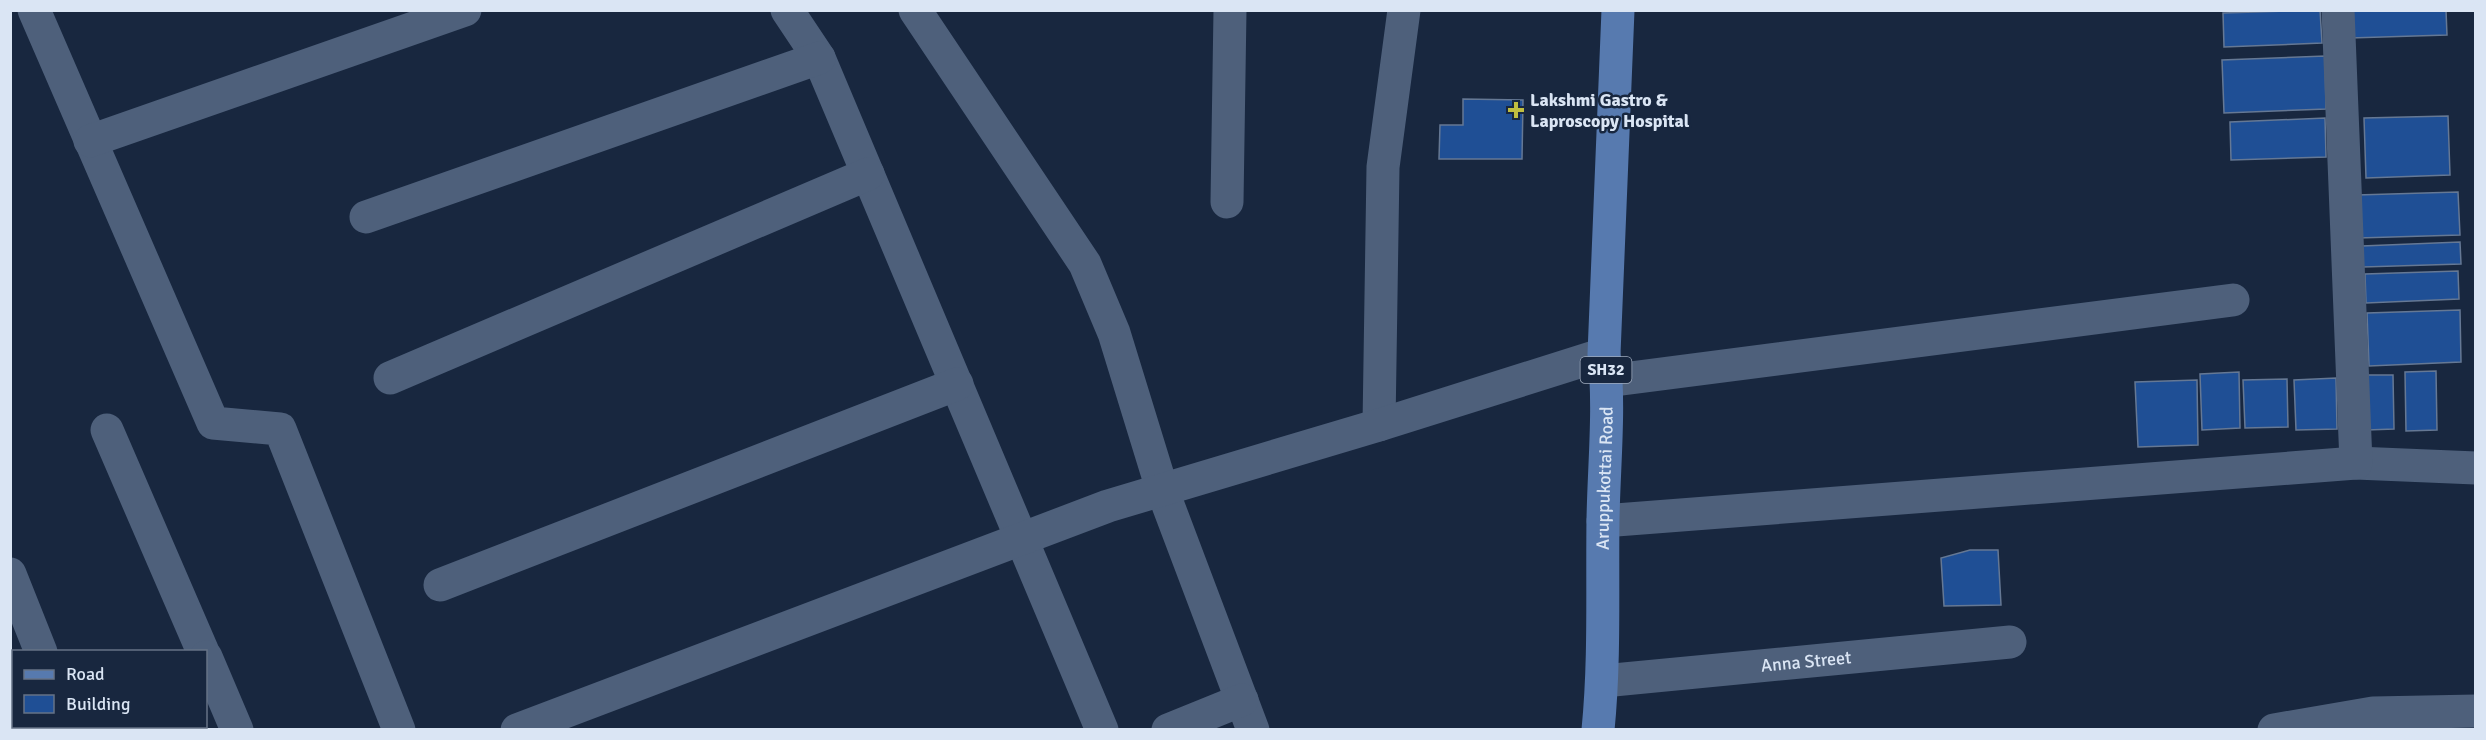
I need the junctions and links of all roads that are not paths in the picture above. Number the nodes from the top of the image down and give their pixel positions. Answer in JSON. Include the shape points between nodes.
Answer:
{"nodes":[{"id":1,"x":34,"y":10,"type":"edge"},
{"id":2,"x":465,"y":10,"type":"edge"},
{"id":3,"x":787,"y":10,"type":"edge"},
{"id":4,"x":915,"y":10,"type":"edge"},
{"id":5,"x":1230,"y":10,"type":"edge"},
{"id":6,"x":1404,"y":10,"type":"edge"},
{"id":7,"x":1618,"y":10,"type":"edge"},
{"id":8,"x":2338,"y":10,"type":"edge"},
{"id":9,"x":819,"y":58,"type":"junction"},
{"id":10,"x":90,"y":141,"type":"junction"},
{"id":11,"x":868,"y":174,"type":"junction"},
{"id":12,"x":1227,"y":202,"type":"dead end"},
{"id":13,"x":366,"y":217,"type":"dead end"},
{"id":14,"x":2233,"y":300,"type":"dead end"},
{"id":15,"x":1606,"y":368,"type":"junction"},
{"id":16,"x":390,"y":378,"type":"dead end"},
{"id":17,"x":957,"y":384,"type":"junction"},
{"id":18,"x":1379,"y":425,"type":"junction"},
{"id":19,"x":107,"y":430,"type":"dead end"},
{"id":20,"x":2356,"y":464,"type":"junction"},
{"id":21,"x":2475,"y":468,"type":"edge"},
{"id":22,"x":1162,"y":489,"type":"junction"},
{"id":23,"x":1603,"y":520,"type":"junction"},
{"id":24,"x":1022,"y":538,"type":"junction"},
{"id":25,"x":10,"y":574,"type":"edge"},
{"id":26,"x":440,"y":585,"type":"dead end"},
{"id":27,"x":2010,"y":642,"type":"dead end"},
{"id":28,"x":41,"y":650,"type":"edge"},
{"id":29,"x":203,"y":650,"type":"edge"},
{"id":30,"x":207,"y":659,"type":"edge"},
{"id":31,"x":1603,"y":681,"type":"junction"},
{"id":32,"x":1242,"y":699,"type":"junction"},
{"id":33,"x":2475,"y":711,"type":"edge"},
{"id":34,"x":237,"y":729,"type":"edge"},
{"id":35,"x":399,"y":729,"type":"edge"},
{"id":36,"x":517,"y":729,"type":"edge"},
{"id":37,"x":1102,"y":729,"type":"edge"},
{"id":38,"x":1168,"y":729,"type":"edge"},
{"id":39,"x":1253,"y":729,"type":"edge"},
{"id":40,"x":1598,"y":729,"type":"edge"},
{"id":41,"x":2274,"y":729,"type":"edge"}],
"edges":[{"from":1,"to":10,"type":"street"},
{"from":2,"to":10,"type":"street"},
{"from":3,"to":9,"type":"street"},
{"from":4,"to":22,"type":"street","via":[[1085,264],[1114,333]]},
{"from":5,"to":12,"type":"street"},
{"from":6,"to":18,"type":"street","via":[[1383,166]]},
{"from":7,"to":15,"type":"main road","name":"Aruppukottai Road","number":"SH32"},
{"from":8,"to":20,"type":"street"},
{"from":9,"to":11,"type":"street"},
{"from":9,"to":13,"type":"street"},
{"from":10,"to":35,"type":"street","via":[[213,423],[280,429]]},
{"from":11,"to":16,"type":"street"},
{"from":11,"to":17,"type":"street"},
{"from":14,"to":15,"type":"street"},
{"from":15,"to":18,"type":"street"},
{"from":15,"to":23,"type":"main road","name":"Aruppukottai Road","number":"SH32"},
{"from":17,"to":24,"type":"street"},
{"from":17,"to":26,"type":"street"},
{"from":18,"to":22,"type":"street"},
{"from":19,"to":29,"type":"street"},
{"from":20,"to":21,"type":"street"},
{"from":20,"to":23,"type":"street"},
{"from":22,"to":24,"type":"street"},
{"from":22,"to":32,"type":"street"},
{"from":23,"to":31,"type":"main road","name":"Aruppukottai Road","number":"SH32"},
{"from":24,"to":36,"type":"street"},
{"from":24,"to":37,"type":"street"},
{"from":25,"to":28,"type":"street"},
{"from":27,"to":31,"type":"street","name":"Anna Street"},
{"from":30,"to":34,"type":"street"},
{"from":31,"to":40,"type":"main road","name":"Aruppukottai Road","number":"SH32"},
{"from":32,"to":38,"type":"street"},
{"from":32,"to":39,"type":"street"},
{"from":33,"to":41,"type":"street","via":[[2373,712]]}]}
